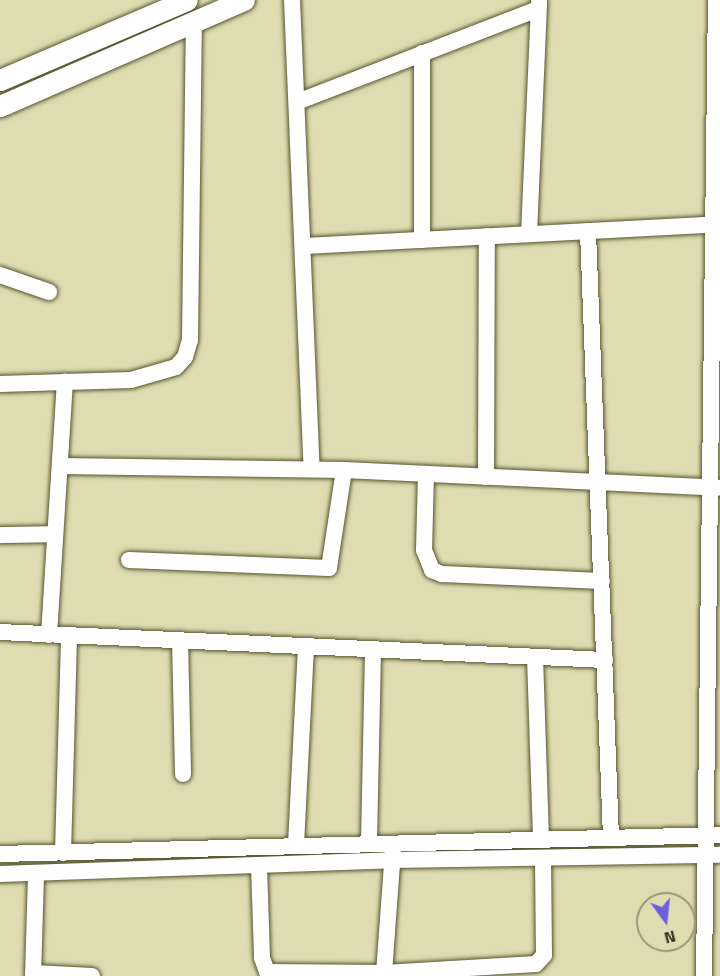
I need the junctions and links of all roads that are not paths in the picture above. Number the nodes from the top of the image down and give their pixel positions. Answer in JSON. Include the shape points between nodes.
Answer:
{"nodes":[{"id":1,"x":187,"y":0,"type":"edge"},
{"id":2,"x":244,"y":0,"type":"edge"},
{"id":3,"x":292,"y":0,"type":"edge"},
{"id":4,"x":716,"y":0,"type":"edge"},
{"id":5,"x":539,"y":4,"type":"edge"},
{"id":6,"x":194,"y":20,"type":"junction"},
{"id":7,"x":422,"y":53,"type":"junction"},
{"id":8,"x":0,"y":80,"type":"edge"},
{"id":9,"x":297,"y":102,"type":"junction"},
{"id":10,"x":0,"y":106,"type":"edge"},
{"id":11,"x":717,"y":224,"type":"edge"},
{"id":12,"x":588,"y":231,"type":"junction"},
{"id":13,"x":529,"y":234,"type":"junction"},
{"id":14,"x":487,"y":236,"type":"junction"},
{"id":15,"x":422,"y":240,"type":"junction"},
{"id":16,"x":303,"y":246,"type":"junction"},
{"id":17,"x":0,"y":275,"type":"edge"},
{"id":18,"x":49,"y":292,"type":"dead end"},
{"id":19,"x":66,"y":382,"type":"junction"},
{"id":20,"x":0,"y":384,"type":"edge"},
{"id":21,"x":60,"y":466,"type":"junction"},
{"id":22,"x":312,"y":469,"type":"junction"},
{"id":23,"x":344,"y":470,"type":"junction"},
{"id":24,"x":426,"y":474,"type":"junction"},
{"id":25,"x":486,"y":477,"type":"junction"},
{"id":26,"x":598,"y":482,"type":"junction"},
{"id":27,"x":715,"y":488,"type":"edge"},
{"id":28,"x":55,"y":534,"type":"junction"},
{"id":29,"x":0,"y":535,"type":"edge"},
{"id":30,"x":129,"y":560,"type":"dead end"},
{"id":31,"x":602,"y":581,"type":"junction"},
{"id":32,"x":714,"y":613,"type":"edge"},
{"id":33,"x":0,"y":632,"type":"edge"},
{"id":34,"x":49,"y":635,"type":"junction"},
{"id":35,"x":69,"y":636,"type":"junction"},
{"id":36,"x":180,"y":640,"type":"junction"},
{"id":37,"x":306,"y":646,"type":"junction"},
{"id":38,"x":373,"y":649,"type":"junction"},
{"id":39,"x":535,"y":657,"type":"junction"},
{"id":40,"x":605,"y":660,"type":"junction"},
{"id":41,"x":183,"y":774,"type":"dead end"},
{"id":42,"x":712,"y":835,"type":"edge"},
{"id":43,"x":611,"y":837,"type":"junction"},
{"id":44,"x":541,"y":838,"type":"junction"},
{"id":45,"x":369,"y":842,"type":"junction"},
{"id":46,"x":393,"y":842,"type":"junction"},
{"id":47,"x":296,"y":844,"type":"junction"},
{"id":48,"x":63,"y":853,"type":"junction"},
{"id":49,"x":0,"y":854,"type":"edge"},
{"id":50,"x":712,"y":855,"type":"edge"},
{"id":51,"x":543,"y":858,"type":"junction"},
{"id":52,"x":392,"y":860,"type":"junction"},
{"id":53,"x":259,"y":866,"type":"junction"},
{"id":54,"x":36,"y":873,"type":"junction"},
{"id":55,"x":0,"y":874,"type":"edge"},
{"id":56,"x":384,"y":973,"type":"junction"},
{"id":57,"x":33,"y":974,"type":"edge"},
{"id":58,"x":92,"y":976,"type":"edge"},
{"id":59,"x":704,"y":976,"type":"edge"}],
"edges":[{"from":1,"to":8,"type":"main road"},
{"from":2,"to":6,"type":"main road"},
{"from":3,"to":9,"type":"street"},
{"from":4,"to":11,"type":"street"},
{"from":5,"to":7,"type":"street"},
{"from":5,"to":13,"type":"street"},
{"from":6,"to":10,"type":"main road"},
{"from":6,"to":19,"type":"street","via":[[190,340],[185,357],[176,367],[157,375]]},
{"from":7,"to":9,"type":"street"},
{"from":7,"to":15,"type":"street"},
{"from":9,"to":16,"type":"street"},
{"from":11,"to":12,"type":"street"},
{"from":11,"to":27,"type":"street"},
{"from":12,"to":13,"type":"street"},
{"from":12,"to":26,"type":"street"},
{"from":13,"to":14,"type":"street"},
{"from":14,"to":15,"type":"street"},
{"from":14,"to":25,"type":"street"},
{"from":15,"to":16,"type":"street"},
{"from":16,"to":22,"type":"street"},
{"from":17,"to":18,"type":"street"},
{"from":19,"to":20,"type":"street"},
{"from":19,"to":21,"type":"street"},
{"from":21,"to":22,"type":"street"},
{"from":21,"to":28,"type":"street"},
{"from":22,"to":23,"type":"street"},
{"from":23,"to":24,"type":"street"},
{"from":23,"to":30,"type":"street","via":[[329,568]]},
{"from":24,"to":25,"type":"street"},
{"from":24,"to":31,"type":"street","via":[[424,550],[432,570],[442,574]]},
{"from":25,"to":26,"type":"street"},
{"from":26,"to":27,"type":"street"},
{"from":26,"to":31,"type":"street"},
{"from":27,"to":32,"type":"street"},
{"from":28,"to":29,"type":"street"},
{"from":28,"to":34,"type":"street"},
{"from":31,"to":40,"type":"street"},
{"from":32,"to":42,"type":"street"},
{"from":33,"to":34,"type":"street"},
{"from":34,"to":35,"type":"street"},
{"from":35,"to":36,"type":"street"},
{"from":35,"to":48,"type":"street"},
{"from":36,"to":37,"type":"street"},
{"from":36,"to":41,"type":"street"},
{"from":37,"to":38,"type":"street"},
{"from":37,"to":47,"type":"street"},
{"from":38,"to":39,"type":"street"},
{"from":38,"to":45,"type":"street"},
{"from":39,"to":40,"type":"street"},
{"from":39,"to":44,"type":"street"},
{"from":40,"to":43,"type":"street"},
{"from":42,"to":43,"type":"street"},
{"from":42,"to":50,"type":"street"},
{"from":43,"to":44,"type":"street"},
{"from":44,"to":46,"type":"street"},
{"from":45,"to":46,"type":"street"},
{"from":45,"to":47,"type":"street"},
{"from":46,"to":52,"type":"street"},
{"from":47,"to":48,"type":"street"},
{"from":48,"to":49,"type":"street"},
{"from":50,"to":51,"type":"street"},
{"from":50,"to":59,"type":"street"},
{"from":51,"to":52,"type":"street"},
{"from":51,"to":56,"type":"street","via":[[544,955],[536,964]]},
{"from":52,"to":53,"type":"street"},
{"from":52,"to":56,"type":"street"},
{"from":53,"to":54,"type":"street"},
{"from":53,"to":56,"type":"street","via":[[262,958],[267,972]]},
{"from":54,"to":55,"type":"street"},
{"from":54,"to":57,"type":"street"},
{"from":57,"to":58,"type":"street"}]}
